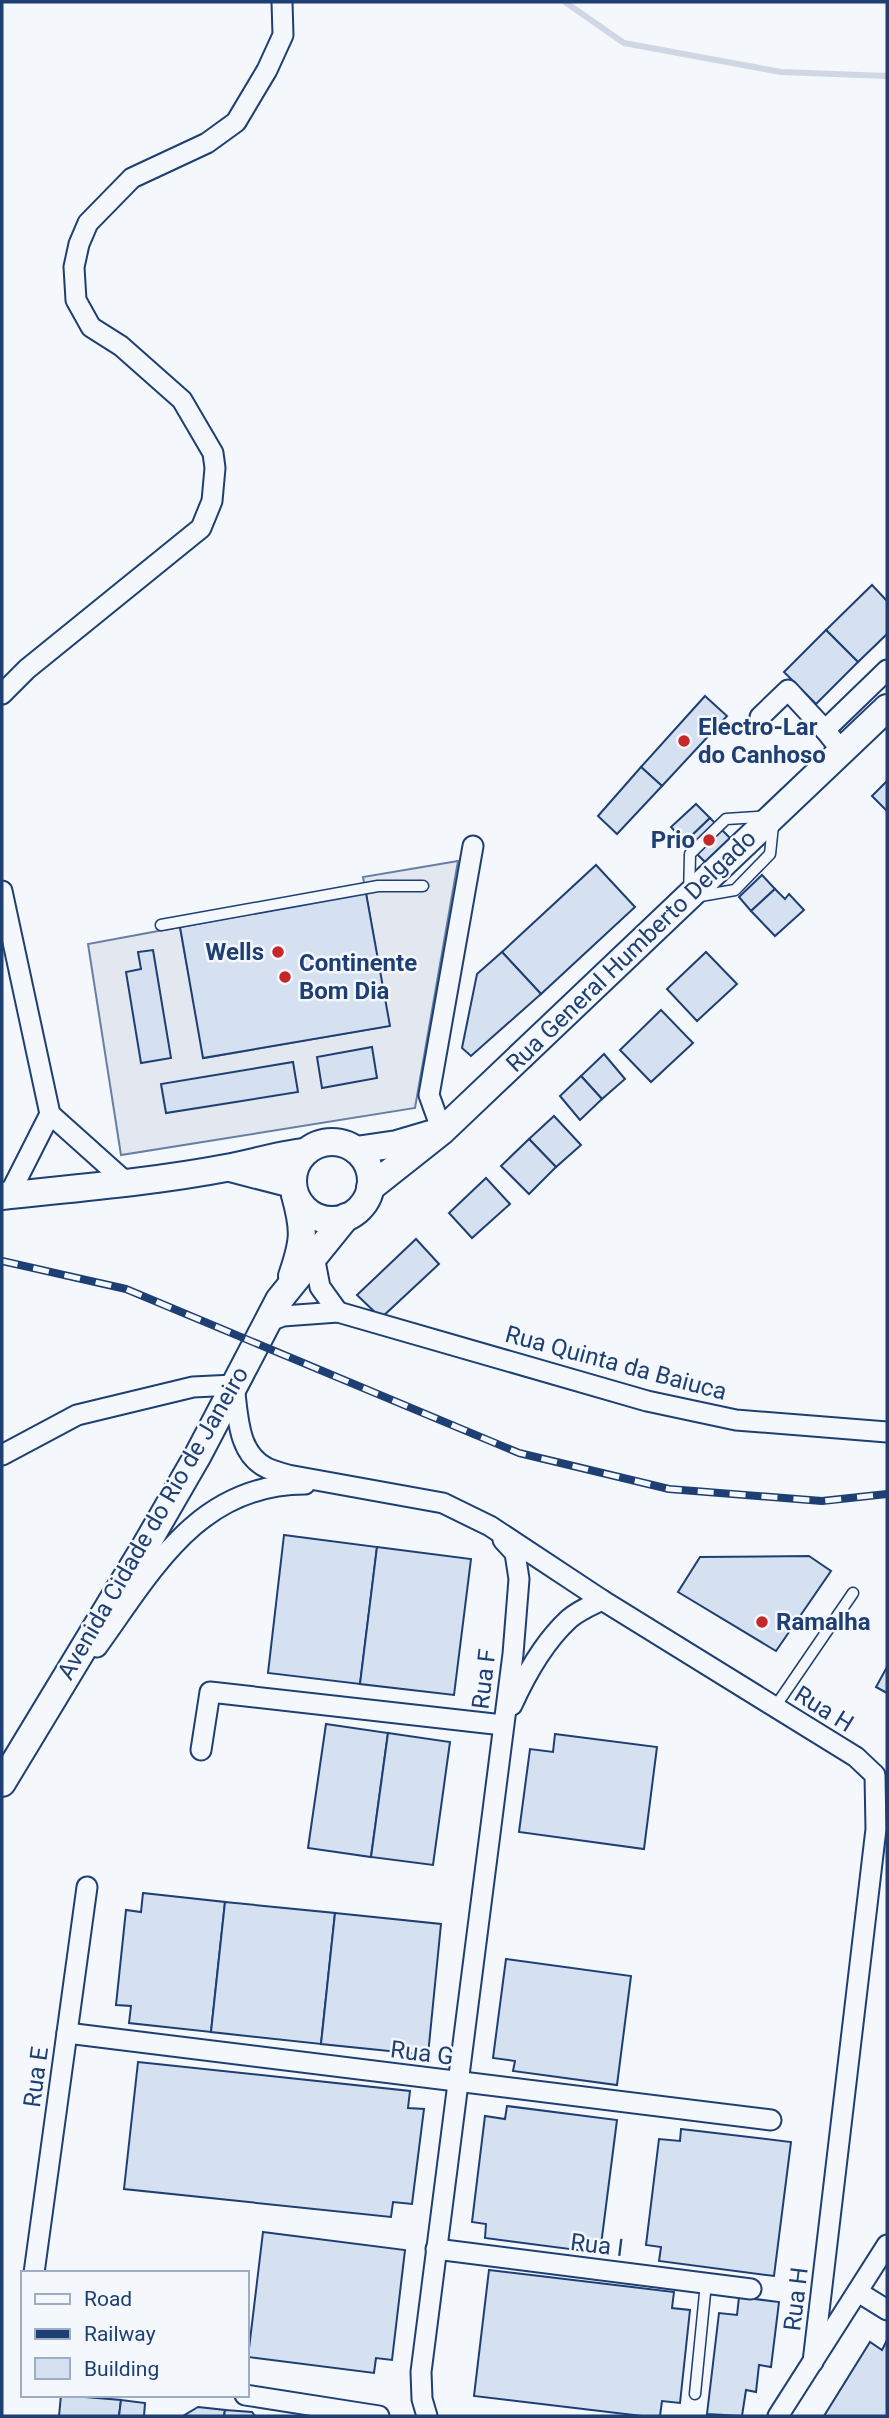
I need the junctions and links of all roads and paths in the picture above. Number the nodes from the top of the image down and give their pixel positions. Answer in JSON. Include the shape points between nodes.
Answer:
{"nodes":[{"id":1,"x":282,"y":2,"type":"edge"},
{"id":2,"x":887,"y":670,"type":"edge"},
{"id":3,"x":2,"y":694,"type":"edge"},
{"id":4,"x":887,"y":708,"type":"edge"},
{"id":5,"x":760,"y":717,"type":"dead end"},
{"id":6,"x":825,"y":730,"type":"junction"},
{"id":7,"x":842,"y":751,"type":"junction"},
{"id":8,"x":473,"y":846,"type":"dead end"},
{"id":9,"x":424,"y":886,"type":"dead end"},
{"id":10,"x":2,"y":891,"type":"edge"},
{"id":11,"x":161,"y":925,"type":"dead end"},
{"id":12,"x":50,"y":1114,"type":"junction"},
{"id":13,"x":442,"y":1130,"type":"junction"},
{"id":14,"x":356,"y":1150,"type":"junction"},
{"id":15,"x":305,"y":1152,"type":"junction"},
{"id":16,"x":228,"y":1167,"type":"junction"},
{"id":17,"x":127,"y":1183,"type":"junction"},
{"id":18,"x":370,"y":1188,"type":"junction"},
{"id":19,"x":294,"y":1189,"type":"junction"},
{"id":20,"x":5,"y":1195,"type":"edge"},
{"id":21,"x":346,"y":1217,"type":"junction"},
{"id":22,"x":314,"y":1256,"type":"junction"},
{"id":23,"x":288,"y":1287,"type":"junction"},
{"id":24,"x":338,"y":1312,"type":"junction"},
{"id":25,"x":267,"y":1322,"type":"junction"},
{"id":26,"x":234,"y":1385,"type":"junction"},
{"id":27,"x":887,"y":1432,"type":"edge"},
{"id":28,"x":2,"y":1455,"type":"edge"},
{"id":29,"x":334,"y":1484,"type":"junction"},
{"id":30,"x":490,"y":1526,"type":"junction"},
{"id":31,"x":853,"y":1593,"type":"dead end"},
{"id":32,"x":603,"y":1600,"type":"junction"},
{"id":33,"x":775,"y":1707,"type":"junction"},
{"id":34,"x":503,"y":1725,"type":"junction"},
{"id":35,"x":201,"y":1750,"type":"dead end"},
{"id":36,"x":7,"y":1773,"type":"edge"},
{"id":37,"x":881,"y":1775,"type":"edge"},
{"id":38,"x":87,"y":1887,"type":"dead end"},
{"id":39,"x":67,"y":2033,"type":"junction"},
{"id":40,"x":457,"y":2082,"type":"junction"},
{"id":41,"x":771,"y":2120,"type":"dead end"},
{"id":42,"x":887,"y":2245,"type":"edge"},
{"id":43,"x":436,"y":2249,"type":"junction"},
{"id":44,"x":34,"y":2271,"type":"edge"},
{"id":45,"x":706,"y":2283,"type":"junction"},
{"id":46,"x":751,"y":2289,"type":"dead end"},
{"id":47,"x":858,"y":2292,"type":"junction"},
{"id":48,"x":887,"y":2310,"type":"edge"},
{"id":49,"x":813,"y":2362,"type":"junction"},
{"id":50,"x":695,"y":2394,"type":"dead end"},
{"id":51,"x":248,"y":2395,"type":"edge"},
{"id":52,"x":379,"y":2416,"type":"edge"},
{"id":53,"x":427,"y":2416,"type":"edge"},
{"id":54,"x":778,"y":2416,"type":"edge"}],
"edges":[{"from":1,"to":3,"type":"street","via":[[282,35],[236,122],[207,143],[132,178],[88,223],[74,267],[76,300],[91,327],[121,346],[182,400],[213,453],[212,501],[201,528]]},
{"from":2,"to":6,"type":"street"},
{"from":4,"to":7,"type":"main road","name":"Rua General Humberto Delgado"},
{"from":5,"to":6,"type":"street","via":[[788,690]]},
{"from":6,"to":7,"type":"street"},
{"from":7,"to":13,"type":"main road","name":"Rua General Humberto Delgado"},
{"from":8,"to":13,"type":"street","via":[[429,1095]]},
{"from":9,"to":11,"type":"lane","via":[[378,886]]},
{"from":10,"to":12,"type":"street"},
{"from":12,"to":17,"type":"street"},
{"from":12,"to":20,"type":"street"},
{"from":13,"to":14,"type":"main road"},
{"from":13,"to":18,"type":"main road","name":"Rua General Humberto Delgado"},
{"from":14,"to":15,"type":"main road","via":[[336,1142]]},
{"from":14,"to":18,"type":"main road","via":[[369,1168]]},
{"from":15,"to":16,"type":"main road"},
{"from":15,"to":19,"type":"main road","via":[[293,1172]]},
{"from":16,"to":17,"type":"main road"},
{"from":16,"to":19,"type":"main road"},
{"from":17,"to":20,"type":"main road"},
{"from":18,"to":21,"type":"main road","via":[[357,1211]]},
{"from":19,"to":21,"type":"main road","via":[[310,1214],[322,1219]]},
{"from":19,"to":23,"type":"main road","via":[[302,1246]]},
{"from":21,"to":22,"type":"main road"},
{"from":22,"to":23,"type":"main road"},
{"from":22,"to":24,"type":"street","via":[[320,1287]]},
{"from":23,"to":25,"type":"main road","name":"Avenida Cidade do Rio de Janeiro"},
{"from":24,"to":25,"type":"street","name":"Rua Quinta da Baiuca","via":[[283,1316]]},
{"from":24,"to":27,"type":"street","name":"Rua Quinta da Baiuca","via":[[647,1401],[736,1420]]},
{"from":25,"to":26,"type":"main road","name":"Avenida Cidade do Rio de Janeiro"},
{"from":26,"to":28,"type":"street","via":[[193,1387],[77,1415]]},
{"from":26,"to":29,"type":"street","name":"Rua H","via":[[242,1438],[251,1457],[266,1468]]},
{"from":26,"to":36,"type":"main road","name":"Avenida Cidade do Rio de Janeiro","via":[[146,1545]]},
{"from":29,"to":30,"type":"street","name":"Rua H","via":[[443,1503]]},
{"from":29,"to":36,"type":"street","name":"Rua H","via":[[289,1484],[249,1492],[212,1509],[190,1528],[165,1553]]},
{"from":30,"to":32,"type":"street","name":"Rua H"},
{"from":30,"to":34,"type":"street","name":"Rua F","via":[[515,1553],[519,1580]]},
{"from":31,"to":33,"type":"lane"},
{"from":32,"to":33,"type":"street","name":"Rua H"},
{"from":32,"to":34,"type":"street","name":"Rua F","via":[[571,1617],[548,1643],[523,1681]]},
{"from":33,"to":37,"type":"street","name":"Rua H"},
{"from":34,"to":35,"type":"street","via":[[210,1692]]},
{"from":34,"to":40,"type":"street"},
{"from":37,"to":49,"type":"street","name":"Rua H"},
{"from":38,"to":39,"type":"street","name":"Rua E"},
{"from":39,"to":40,"type":"street","name":"Rua G"},
{"from":39,"to":44,"type":"street","name":"Rua E"},
{"from":40,"to":41,"type":"street","name":"Rua G"},
{"from":40,"to":43,"type":"street"},
{"from":42,"to":47,"type":"street"},
{"from":43,"to":45,"type":"street","name":"Rua I"},
{"from":43,"to":53,"type":"street","via":[[421,2372]]},
{"from":45,"to":46,"type":"street","name":"Rua I"},
{"from":45,"to":50,"type":"lane"},
{"from":47,"to":48,"type":"street"},
{"from":47,"to":49,"type":"street"},
{"from":49,"to":54,"type":"street"},
{"from":51,"to":52,"type":"street"}]}
